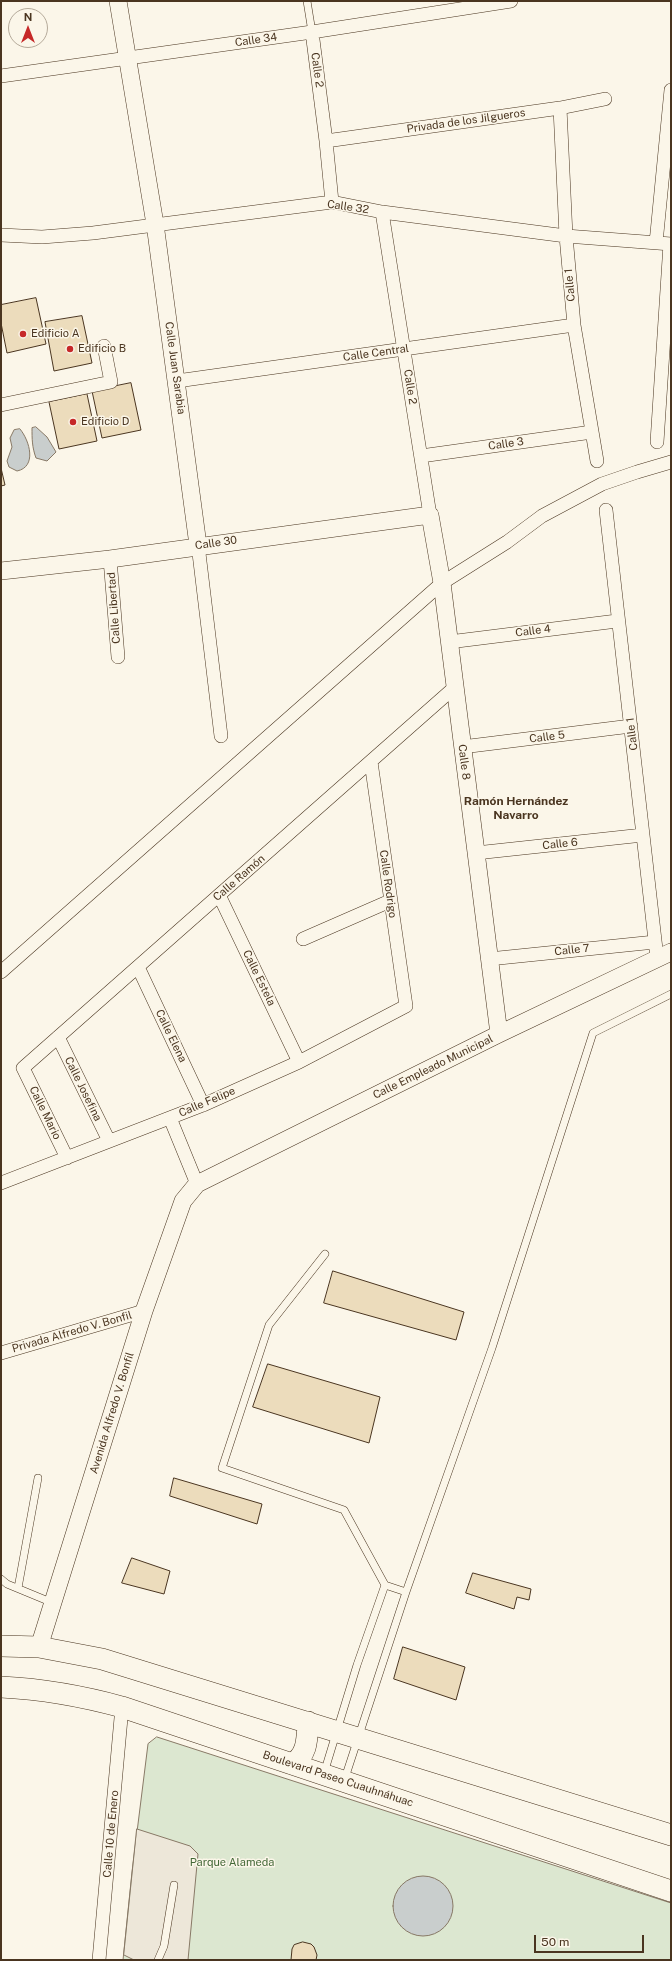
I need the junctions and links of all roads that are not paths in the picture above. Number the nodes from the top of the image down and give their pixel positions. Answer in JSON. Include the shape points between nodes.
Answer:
{"nodes":[{"id":1,"x":118,"y":1,"type":"edge"},
{"id":2,"x":307,"y":1,"type":"edge"},
{"id":3,"x":511,"y":1,"type":"edge"},
{"id":4,"x":312,"y":32,"type":"junction"},
{"id":5,"x":127,"y":57,"type":"junction"},
{"id":6,"x":1,"y":76,"type":"edge"},
{"id":7,"x":671,"y":90,"type":"edge"},
{"id":8,"x":605,"y":99,"type":"dead end"},
{"id":9,"x":560,"y":108,"type":"junction"},
{"id":10,"x":326,"y":140,"type":"junction"},
{"id":11,"x":332,"y":202,"type":"junction"},
{"id":12,"x":382,"y":212,"type":"junction"},
{"id":13,"x":155,"y":224,"type":"junction"},
{"id":14,"x":1,"y":235,"type":"edge"},
{"id":15,"x":566,"y":236,"type":"junction"},
{"id":16,"x":656,"y":243,"type":"junction"},
{"id":17,"x":670,"y":244,"type":"edge"},
{"id":18,"x":574,"y":325,"type":"junction"},
{"id":19,"x":668,"y":327,"type":"edge"},
{"id":20,"x":104,"y":346,"type":"dead end"},
{"id":21,"x":404,"y":348,"type":"junction"},
{"id":22,"x":177,"y":381,"type":"junction"},
{"id":23,"x":665,"y":404,"type":"edge"},
{"id":24,"x":1,"y":405,"type":"edge"},
{"id":25,"x":592,"y":432,"type":"junction"},
{"id":26,"x":657,"y":442,"type":"dead end"},
{"id":27,"x":421,"y":456,"type":"junction"},
{"id":28,"x":597,"y":461,"type":"dead end"},
{"id":29,"x":671,"y":462,"type":"edge"},
{"id":30,"x":606,"y":510,"type":"dead end"},
{"id":31,"x":430,"y":515,"type":"junction"},
{"id":32,"x":198,"y":545,"type":"junction"},
{"id":33,"x":110,"y":559,"type":"junction"},
{"id":34,"x":1,"y":571,"type":"edge"},
{"id":35,"x":442,"y":583,"type":"junction"},
{"id":36,"x":617,"y":620,"type":"junction"},
{"id":37,"x":449,"y":642,"type":"junction"},
{"id":38,"x":118,"y":657,"type":"dead end"},
{"id":39,"x":455,"y":687,"type":"junction"},
{"id":40,"x":631,"y":726,"type":"junction"},
{"id":41,"x":221,"y":736,"type":"dead end"},
{"id":42,"x":462,"y":747,"type":"junction"},
{"id":43,"x":370,"y":762,"type":"junction"},
{"id":44,"x":643,"y":835,"type":"junction"},
{"id":45,"x":476,"y":853,"type":"junction"},
{"id":46,"x":220,"y":895,"type":"junction"},
{"id":47,"x":390,"y":901,"type":"junction"},
{"id":48,"x":304,"y":939,"type":"dead end"},
{"id":49,"x":661,"y":950,"type":"edge"},
{"id":50,"x":489,"y":959,"type":"junction"},
{"id":51,"x":138,"y":967,"type":"junction"},
{"id":52,"x":1,"y":972,"type":"edge"},
{"id":53,"x":671,"y":994,"type":"edge"},
{"id":54,"x":406,"y":1006,"type":"joint"},
{"id":55,"x":499,"y":1034,"type":"junction"},
{"id":56,"x":58,"y":1037,"type":"junction"},
{"id":57,"x":299,"y":1062,"type":"junction"},
{"id":58,"x":23,"y":1068,"type":"joint"},
{"id":59,"x":204,"y":1105,"type":"junction"},
{"id":60,"x":170,"y":1118,"type":"junction"},
{"id":61,"x":109,"y":1141,"type":"junction"},
{"id":62,"x":67,"y":1158,"type":"junction"},
{"id":63,"x":1,"y":1183,"type":"edge"},
{"id":64,"x":197,"y":1184,"type":"junction"},
{"id":65,"x":325,"y":1254,"type":"dead end"},
{"id":66,"x":144,"y":1311,"type":"junction"},
{"id":67,"x":1,"y":1353,"type":"edge"},
{"id":68,"x":38,"y":1478,"type":"dead end"},
{"id":69,"x":1,"y":1579,"type":"edge"},
{"id":70,"x":385,"y":1585,"type":"junction"},
{"id":71,"x":18,"y":1588,"type":"junction"},
{"id":72,"x":406,"y":1592,"type":"junction"},
{"id":73,"x":53,"y":1602,"type":"junction"},
{"id":74,"x":1,"y":1646,"type":"edge"},
{"id":75,"x":38,"y":1647,"type":"junction"},
{"id":76,"x":1,"y":1687,"type":"edge"},
{"id":77,"x":122,"y":1707,"type":"junction"},
{"id":78,"x":308,"y":1722,"type":"junction"},
{"id":79,"x":336,"y":1730,"type":"junction"},
{"id":80,"x":358,"y":1738,"type":"junction"},
{"id":81,"x":292,"y":1764,"type":"junction"},
{"id":82,"x":323,"y":1775,"type":"junction"},
{"id":83,"x":344,"y":1781,"type":"junction"},
{"id":84,"x":671,"y":1835,"type":"edge"},
{"id":85,"x":174,"y":1885,"type":"dead end"},
{"id":86,"x":671,"y":1891,"type":"edge"},
{"id":87,"x":99,"y":1960,"type":"edge"},
{"id":88,"x":158,"y":1960,"type":"edge"}],
"edges":[{"from":1,"to":5,"type":"street","name":"Calle Juan Sarabia"},
{"from":2,"to":4,"type":"lane"},
{"from":3,"to":4,"type":"street","name":"Calle 34"},
{"from":4,"to":5,"type":"street","name":"Calle 34"},
{"from":4,"to":10,"type":"street","name":"Calle 2"},
{"from":5,"to":6,"type":"street","name":"Calle 34"},
{"from":5,"to":13,"type":"street","name":"Calle Juan Sarabia"},
{"from":7,"to":16,"type":"street"},
{"from":8,"to":9,"type":"street","name":"Privada de los Jilgueros"},
{"from":9,"to":10,"type":"street","name":"Privada de los Jilgueros"},
{"from":9,"to":15,"type":"street","name":"Calle 1"},
{"from":10,"to":11,"type":"street","name":"Calle 2"},
{"from":11,"to":12,"type":"street","name":"Calle 32"},
{"from":11,"to":13,"type":"street","name":"Calle 32"},
{"from":12,"to":15,"type":"street","name":"Calle 32"},
{"from":12,"to":21,"type":"street","name":"Calle 2"},
{"from":13,"to":14,"type":"street","name":"Calle 32","via":[[42,237]]},
{"from":13,"to":22,"type":"street","name":"Calle Juan Sarabia"},
{"from":15,"to":16,"type":"street","name":"Calle 32"},
{"from":15,"to":18,"type":"street","name":"Calle 1"},
{"from":16,"to":17,"type":"street","name":"Calle 32"},
{"from":17,"to":19,"type":"street"},
{"from":18,"to":21,"type":"street","name":"Calle Central"},
{"from":18,"to":25,"type":"street","name":"Calle 1"},
{"from":19,"to":23,"type":"street"},
{"from":20,"to":24,"type":"street","via":[[111,382]]},
{"from":21,"to":22,"type":"street","name":"Calle Central"},
{"from":21,"to":27,"type":"street","name":"Calle 2"},
{"from":22,"to":32,"type":"street","name":"Calle Juan Sarabia"},
{"from":23,"to":26,"type":"street"},
{"from":25,"to":27,"type":"street","name":"Calle 3"},
{"from":25,"to":28,"type":"street","name":"Calle 1"},
{"from":27,"to":31,"type":"street","name":"Calle 2"},
{"from":29,"to":35,"type":"street","via":[[596,488],[542,516],[507,542]]},
{"from":30,"to":36,"type":"street","name":"Calle 1"},
{"from":31,"to":32,"type":"street","name":"Calle 30"},
{"from":31,"to":35,"type":"street","name":"Calle 8"},
{"from":32,"to":33,"type":"street","name":"Calle 30"},
{"from":32,"to":41,"type":"street","name":"Calle Juan Sarabia"},
{"from":33,"to":34,"type":"street","name":"Calle 30"},
{"from":33,"to":38,"type":"street","name":"Calle Libertad"},
{"from":35,"to":37,"type":"street","name":"Calle 8"},
{"from":35,"to":52,"type":"street"},
{"from":36,"to":37,"type":"street","name":"Calle 4"},
{"from":36,"to":40,"type":"street","name":"Calle 1"},
{"from":37,"to":39,"type":"street","name":"Calle 8"},
{"from":39,"to":42,"type":"street","name":"Calle 8"},
{"from":39,"to":43,"type":"street","name":"Calle Ramón"},
{"from":40,"to":42,"type":"street","name":"Calle 5"},
{"from":40,"to":44,"type":"street","name":"Calle 1"},
{"from":42,"to":45,"type":"street","name":"Calle 8"},
{"from":43,"to":46,"type":"street","name":"Calle Ramón"},
{"from":43,"to":47,"type":"street","name":"Calle Rodrigo"},
{"from":44,"to":45,"type":"street","name":"Calle 6"},
{"from":44,"to":49,"type":"street","name":"Calle 1"},
{"from":45,"to":50,"type":"street","name":"Calle 8"},
{"from":46,"to":51,"type":"street","name":"Calle Ramón"},
{"from":46,"to":57,"type":"street","name":"Calle Estela"},
{"from":47,"to":48,"type":"street"},
{"from":47,"to":54,"type":"street","name":"Calle Rodrigo"},
{"from":49,"to":50,"type":"street","name":"Calle 7"},
{"from":49,"to":55,"type":"street","name":"Calle Empleado Municipal"},
{"from":50,"to":55,"type":"street","name":"Calle 8"},
{"from":51,"to":56,"type":"street","name":"Calle Ramón"},
{"from":51,"to":59,"type":"street","name":"Calle Elena"},
{"from":53,"to":72,"type":"lane","via":[[594,1032],[492,1348]]},
{"from":54,"to":57,"type":"street","name":"Calle Felipe"},
{"from":55,"to":64,"type":"street","name":"Calle Empleado Municipal"},
{"from":56,"to":58,"type":"street","name":"Calle Ramón"},
{"from":56,"to":61,"type":"street","name":"Calle Josefina"},
{"from":57,"to":59,"type":"street","name":"Calle Felipe"},
{"from":58,"to":62,"type":"street","name":"Calle Mario"},
{"from":59,"to":60,"type":"street","name":"Calle Felipe"},
{"from":60,"to":61,"type":"street","name":"Calle Felipe"},
{"from":60,"to":64,"type":"street"},
{"from":61,"to":62,"type":"street","name":"Calle Felipe"},
{"from":62,"to":63,"type":"street","name":"Calle Felipe"},
{"from":64,"to":66,"type":"street","name":"Avenida Alfredo V. Bonfil","via":[[183,1201]]},
{"from":65,"to":70,"type":"lane","via":[[269,1325],[222,1468],[344,1510]]},
{"from":66,"to":67,"type":"street","name":"Privada Alfredo V. Bonfil"},
{"from":66,"to":73,"type":"street","name":"Avenida Alfredo V. Bonfil"},
{"from":68,"to":71,"type":"lane"},
{"from":69,"to":71,"type":"lane"},
{"from":70,"to":72,"type":"lane"},
{"from":70,"to":79,"type":"lane"},
{"from":71,"to":73,"type":"lane"},
{"from":72,"to":80,"type":"lane"},
{"from":73,"to":75,"type":"street","name":"Avenida Alfredo V. Bonfil"},
{"from":74,"to":75,"type":"main road"},
{"from":75,"to":78,"type":"main road","via":[[102,1659]]},
{"from":76,"to":77,"type":"main road","name":"Boulevard Paseo Cuauhnáhuac","via":[[61,1693]]},
{"from":77,"to":81,"type":"main road","name":"Boulevard Paseo Cuauhnáhuac"},
{"from":77,"to":87,"type":"street","name":"Calle 10 de Enero"},
{"from":78,"to":79,"type":"main road"},
{"from":78,"to":81,"type":"main road","via":[[305,1750],[300,1760]]},
{"from":79,"to":80,"type":"main road"},
{"from":79,"to":82,"type":"lane"},
{"from":80,"to":83,"type":"lane"},
{"from":80,"to":84,"type":"main road"},
{"from":81,"to":82,"type":"main road","name":"Boulevard Paseo Cuauhnáhuac"},
{"from":82,"to":83,"type":"main road","name":"Boulevard Paseo Cuauhnáhuac"},
{"from":83,"to":86,"type":"main road","name":"Boulevard Paseo Cuauhnáhuac"},
{"from":85,"to":88,"type":"lane","via":[[164,1946]]}]}
